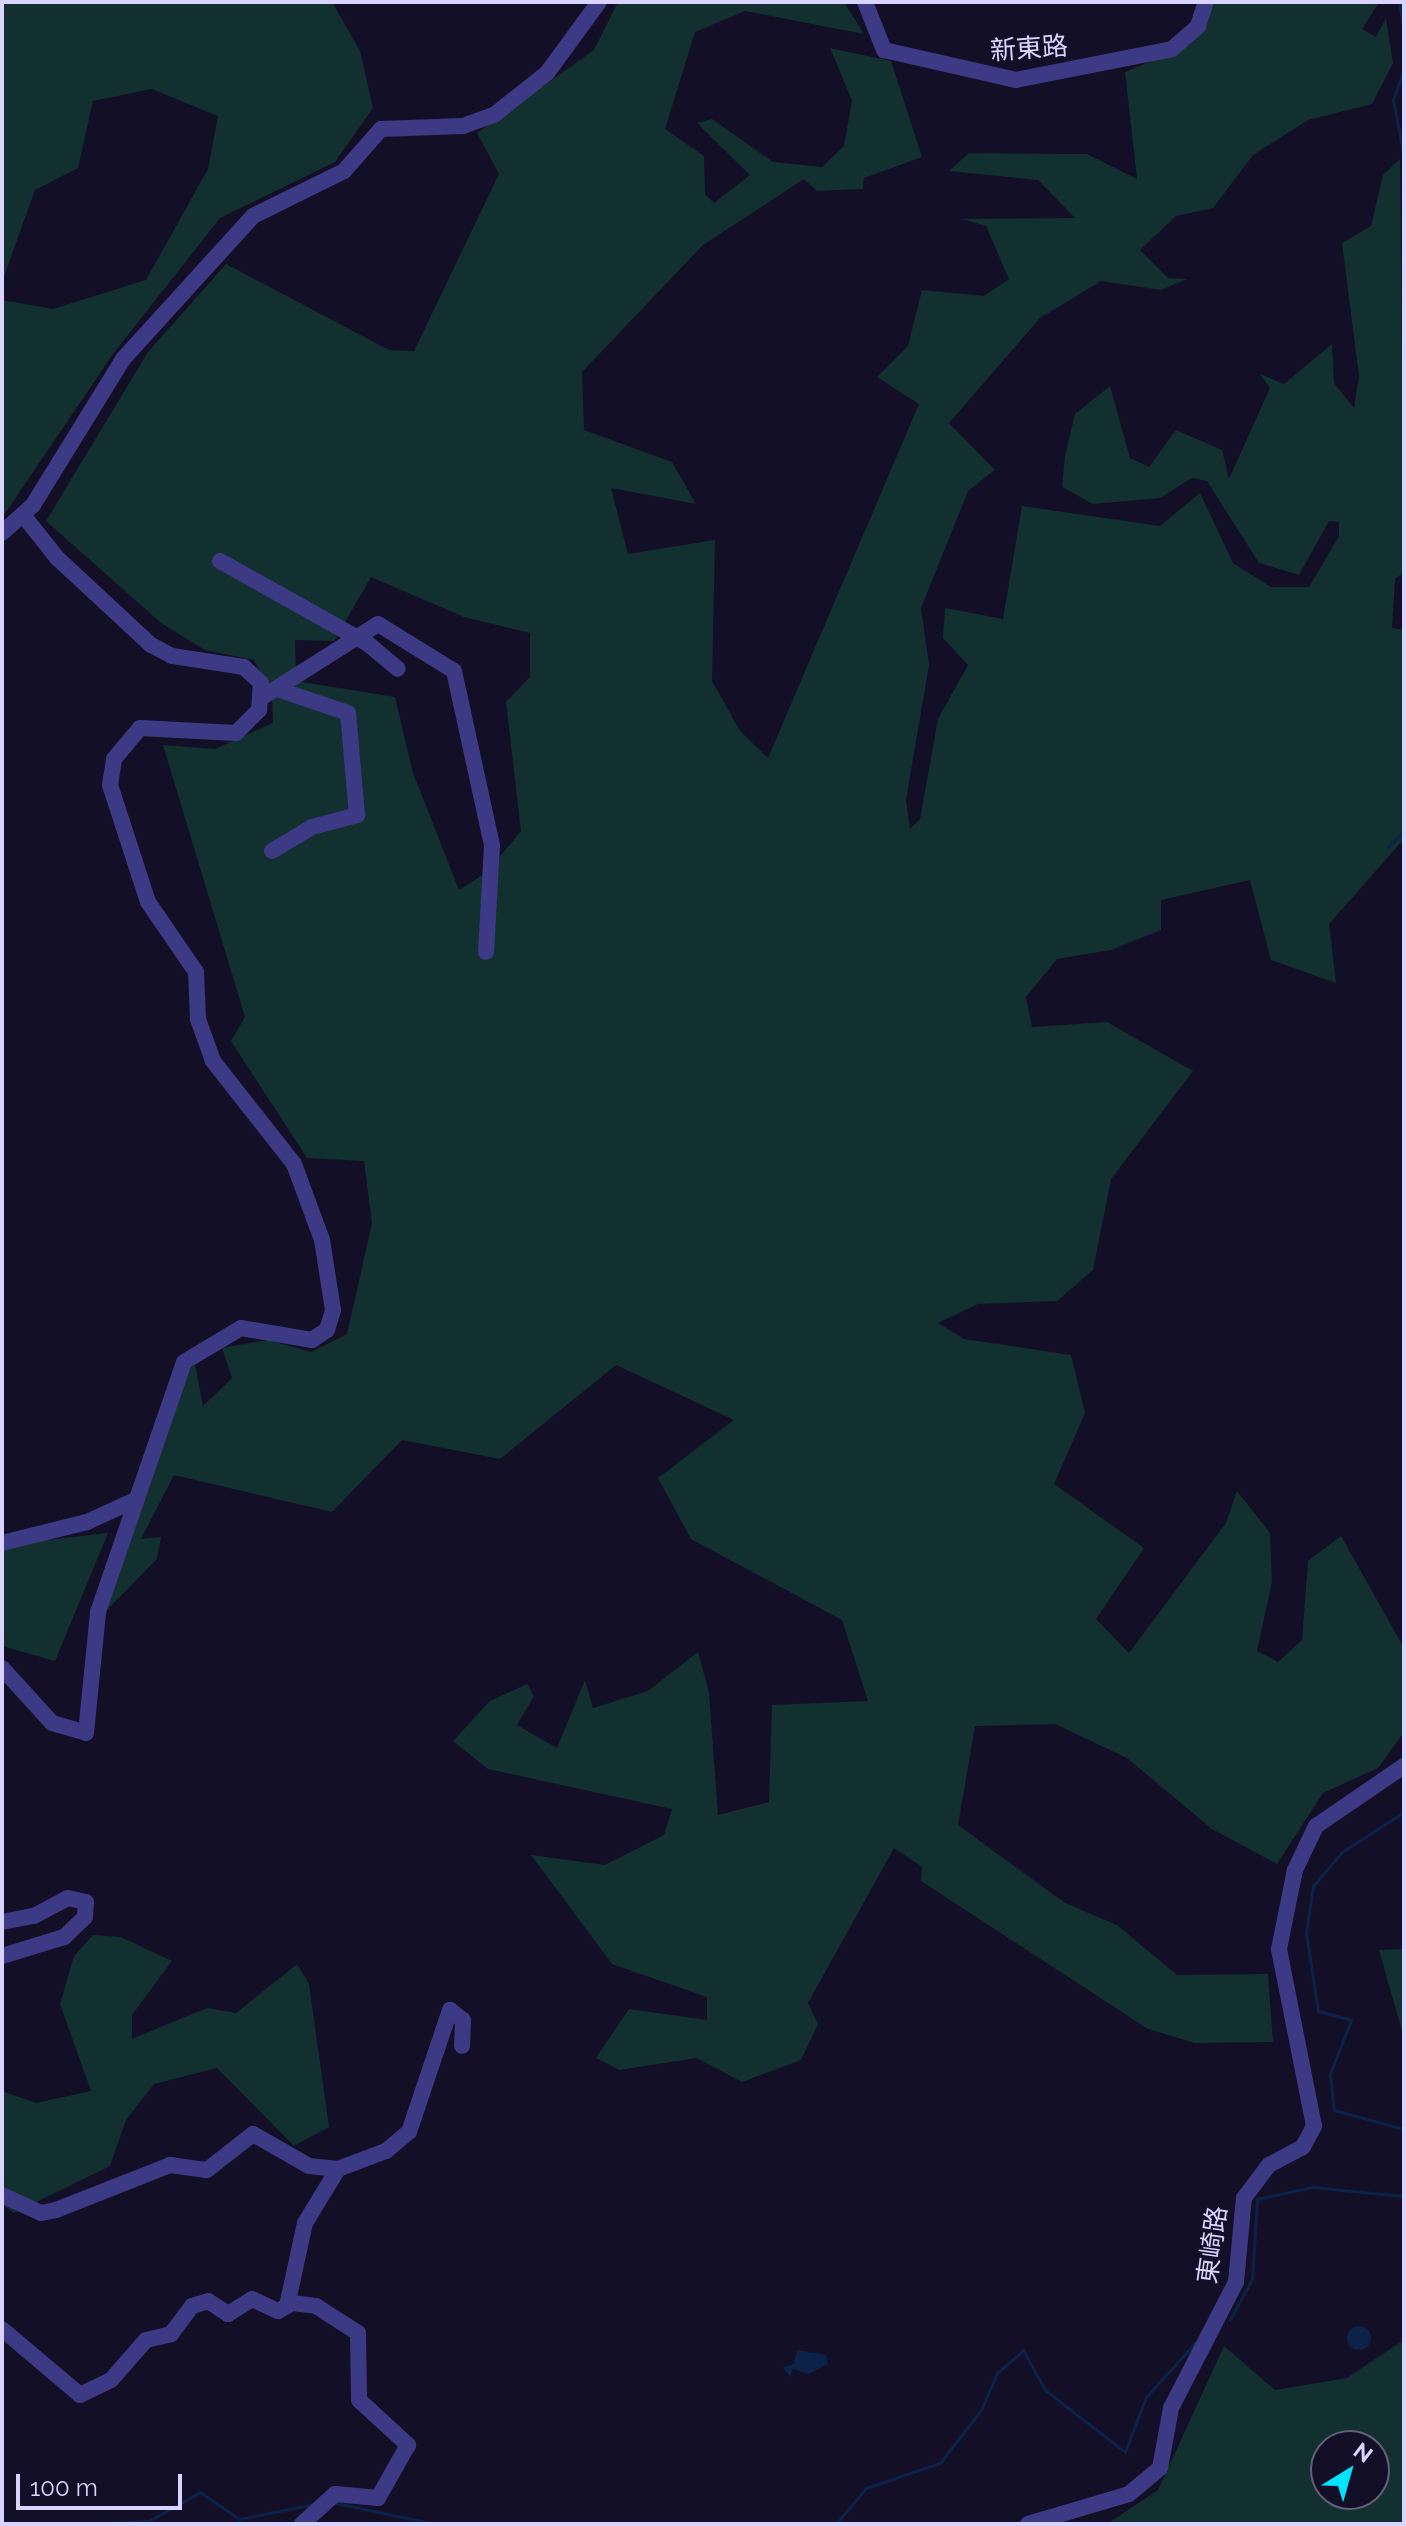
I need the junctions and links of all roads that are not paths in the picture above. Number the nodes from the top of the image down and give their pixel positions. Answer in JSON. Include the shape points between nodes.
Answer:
{"nodes":[{"id":1,"x":599,"y":2,"type":"edge"},
{"id":2,"x":865,"y":2,"type":"edge"},
{"id":3,"x":1206,"y":2,"type":"edge"},
{"id":4,"x":23,"y":515,"type":"junction"},
{"id":5,"x":2,"y":533,"type":"edge"},
{"id":6,"x":220,"y":561,"type":"dead end"},
{"id":7,"x":355,"y":636,"type":"junction"},
{"id":8,"x":398,"y":669,"type":"dead end"},
{"id":9,"x":277,"y":689,"type":"junction"},
{"id":10,"x":261,"y":698,"type":"junction"},
{"id":11,"x":272,"y":851,"type":"dead end"},
{"id":12,"x":486,"y":952,"type":"dead end"},
{"id":13,"x":135,"y":1500,"type":"junction"},
{"id":14,"x":2,"y":1543,"type":"edge"},
{"id":15,"x":2,"y":1668,"type":"edge"},
{"id":16,"x":1404,"y":1766,"type":"edge"},
{"id":17,"x":2,"y":1922,"type":"edge"},
{"id":18,"x":2,"y":1956,"type":"edge"},
{"id":19,"x":462,"y":2046,"type":"dead end"},
{"id":20,"x":338,"y":2169,"type":"junction"},
{"id":21,"x":2,"y":2195,"type":"edge"},
{"id":22,"x":292,"y":2303,"type":"junction"},
{"id":23,"x":2,"y":2329,"type":"edge"},
{"id":24,"x":302,"y":2524,"type":"edge"},
{"id":25,"x":1028,"y":2524,"type":"edge"}],
"edges":[{"from":1,"to":4,"type":"street","via":[[547,73],[480,123],[381,129],[344,171],[253,216],[123,359]]},
{"from":2,"to":3,"type":"street","name":"新東路","via":[[874,37],[901,59],[1016,80],[1172,49],[1198,26]]},
{"from":4,"to":5,"type":"street"},
{"from":4,"to":10,"type":"street","via":[[58,559],[151,645],[172,656],[244,667],[261,683]]},
{"from":6,"to":7,"type":"street"},
{"from":7,"to":8,"type":"street"},
{"from":7,"to":9,"type":"street"},
{"from":7,"to":12,"type":"street","via":[[378,624],[454,671],[492,845]]},
{"from":9,"to":10,"type":"street"},
{"from":9,"to":11,"type":"street","via":[[348,713],[357,815],[312,827]]},
{"from":10,"to":13,"type":"street","via":[[254,720],[236,733],[140,728],[114,759],[110,785],[148,902],[196,972],[198,1019],[213,1061],[294,1164],[322,1240],[333,1310],[327,1330],[312,1340],[241,1328],[192,1354],[170,1394]]},
{"from":13,"to":14,"type":"street","via":[[99,1518]]},
{"from":13,"to":15,"type":"street","via":[[90,1644],[88,1730],[80,1736],[52,1723]]},
{"from":16,"to":25,"type":"street","name":"東崎路","via":[[1316,1826],[1295,1870],[1279,1949],[1314,2126],[1303,2147],[1269,2165],[1244,2198],[1236,2282],[1171,2408],[1160,2468],[1129,2494]]},
{"from":17,"to":18,"type":"street","via":[[34,1916],[68,1898],[86,1902],[85,1917],[64,1937]]},
{"from":19,"to":20,"type":"street","via":[[463,2020],[447,2012],[409,2132],[386,2151]]},
{"from":20,"to":21,"type":"street","via":[[309,2166],[253,2134],[207,2170],[170,2165],[56,2210],[41,2213]]},
{"from":20,"to":22,"type":"street","via":[[305,2223],[289,2282]]},
{"from":22,"to":23,"type":"street","via":[[278,2311],[252,2299],[234,2314],[208,2301],[192,2306],[171,2334],[146,2340],[111,2380],[80,2395]]},
{"from":22,"to":24,"type":"street","via":[[316,2306],[358,2333],[364,2351],[357,2396],[408,2445],[378,2498],[328,2502]]}]}
